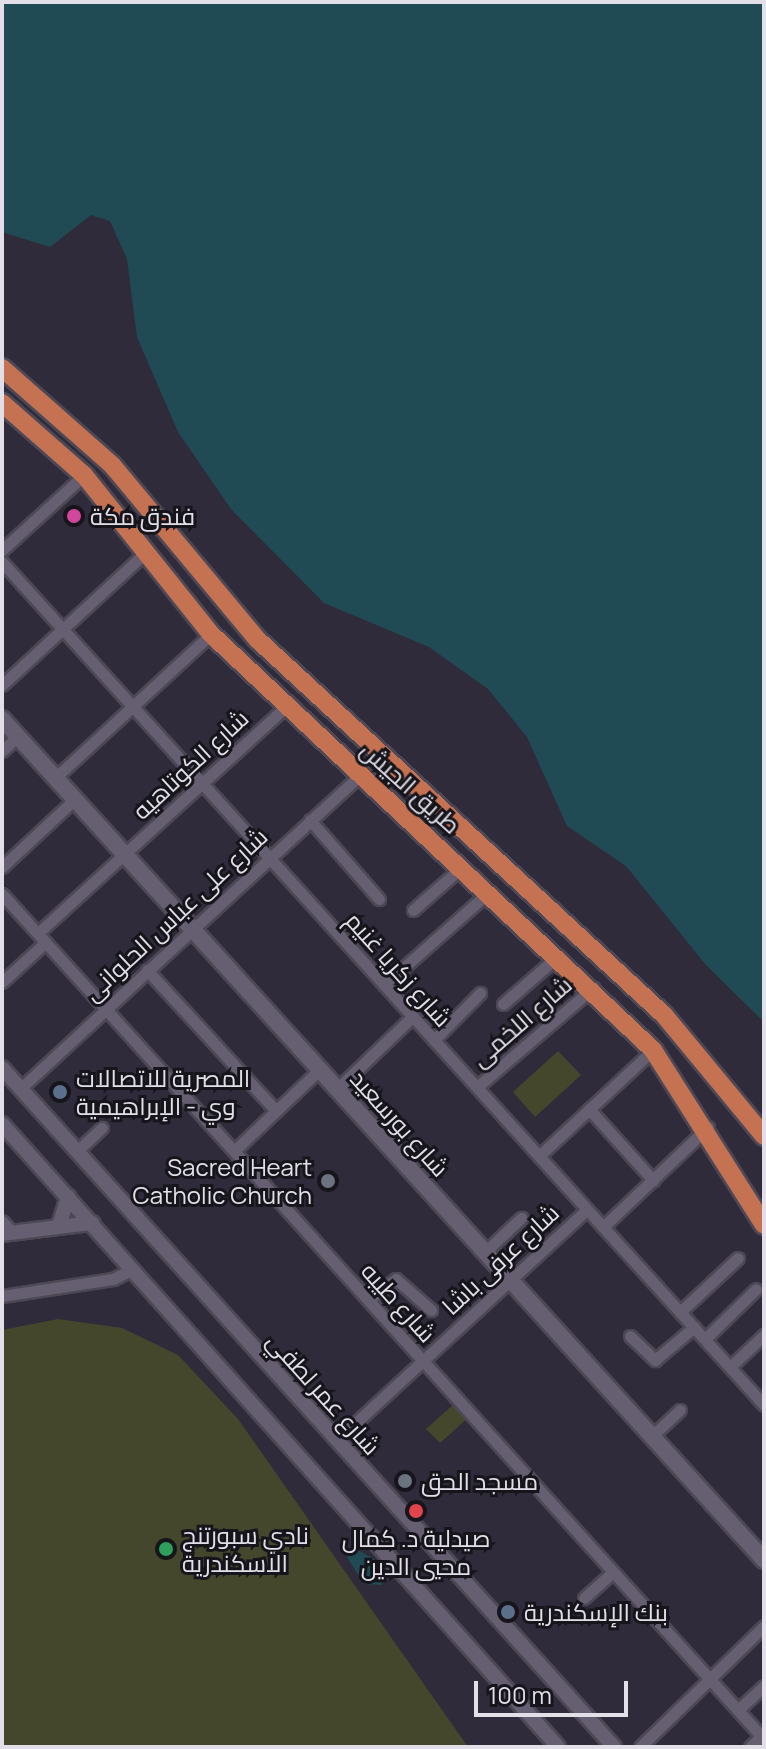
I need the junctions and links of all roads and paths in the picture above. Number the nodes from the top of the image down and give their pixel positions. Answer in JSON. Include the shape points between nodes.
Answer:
{"nodes":[{"id":1,"x":2,"y":368,"type":"edge"},
{"id":2,"x":5,"y":410,"type":"edge"},
{"id":3,"x":84,"y":475,"type":"junction"},
{"id":4,"x":2,"y":550,"type":"edge"},
{"id":5,"x":145,"y":553,"type":"junction"},
{"id":6,"x":2,"y":562,"type":"edge"},
{"id":7,"x":63,"y":629,"type":"junction"},
{"id":8,"x":211,"y":634,"type":"junction"},
{"id":9,"x":2,"y":685,"type":"edge"},
{"id":10,"x":133,"y":706,"type":"junction"},
{"id":11,"x":287,"y":706,"type":"junction"},
{"id":12,"x":2,"y":719,"type":"edge"},
{"id":13,"x":18,"y":736,"type":"junction"},
{"id":14,"x":2,"y":751,"type":"edge"},
{"id":15,"x":361,"y":774,"type":"junction"},
{"id":16,"x":55,"y":778,"type":"junction"},
{"id":17,"x":202,"y":783,"type":"junction"},
{"id":18,"x":75,"y":799,"type":"junction"},
{"id":19,"x":310,"y":820,"type":"junction"},
{"id":20,"x":124,"y":854,"type":"junction"},
{"id":21,"x":270,"y":857,"type":"junction"},
{"id":22,"x":2,"y":867,"type":"edge"},
{"id":23,"x":462,"y":867,"type":"junction"},
{"id":24,"x":489,"y":892,"type":"junction"},
{"id":25,"x":2,"y":894,"type":"edge"},
{"id":26,"x":379,"y":899,"type":"dead end"},
{"id":27,"x":413,"y":910,"type":"dead end"},
{"id":28,"x":192,"y":929,"type":"junction"},
{"id":29,"x":42,"y":938,"type":"junction"},
{"id":30,"x":558,"y":955,"type":"junction"},
{"id":31,"x":147,"y":970,"type":"junction"},
{"id":32,"x":2,"y":982,"type":"edge"},
{"id":33,"x":384,"y":985,"type":"junction"},
{"id":34,"x":593,"y":987,"type":"junction"},
{"id":35,"x":480,"y":993,"type":"dead end"},
{"id":36,"x":503,"y":1004,"type":"dead end"},
{"id":37,"x":106,"y":1008,"type":"junction"},
{"id":38,"x":413,"y":1016,"type":"junction"},
{"id":39,"x":434,"y":1040,"type":"junction"},
{"id":40,"x":653,"y":1050,"type":"junction"},
{"id":41,"x":2,"y":1068,"type":"edge"},
{"id":42,"x":319,"y":1070,"type":"junction"},
{"id":43,"x":477,"y":1087,"type":"junction"},
{"id":44,"x":21,"y":1088,"type":"junction"},
{"id":45,"x":337,"y":1089,"type":"junction"},
{"id":46,"x":589,"y":1109,"type":"junction"},
{"id":47,"x":276,"y":1111,"type":"junction"},
{"id":48,"x":2,"y":1124,"type":"edge"},
{"id":49,"x":709,"y":1127,"type":"junction"},
{"id":50,"x":102,"y":1128,"type":"dead end"},
{"id":51,"x":764,"y":1136,"type":"edge"},
{"id":52,"x":77,"y":1151,"type":"junction"},
{"id":53,"x":234,"y":1151,"type":"junction"},
{"id":54,"x":539,"y":1156,"type":"junction"},
{"id":55,"x":653,"y":1180,"type":"junction"},
{"id":56,"x":68,"y":1196,"type":"junction"},
{"id":57,"x":758,"y":1208,"type":"edge"},
{"id":58,"x":587,"y":1209,"type":"junction"},
{"id":59,"x":521,"y":1218,"type":"dead end"},
{"id":60,"x":92,"y":1223,"type":"junction"},
{"id":61,"x":764,"y":1225,"type":"edge"},
{"id":62,"x":59,"y":1226,"type":"junction"},
{"id":63,"x":603,"y":1227,"type":"junction"},
{"id":64,"x":5,"y":1229,"type":"edge"},
{"id":65,"x":485,"y":1252,"type":"junction"},
{"id":66,"x":738,"y":1258,"type":"dead end"},
{"id":67,"x":133,"y":1269,"type":"junction"},
{"id":68,"x":510,"y":1280,"type":"junction"},
{"id":69,"x":756,"y":1289,"type":"dead end"},
{"id":70,"x":2,"y":1296,"type":"edge"},
{"id":71,"x":368,"y":1300,"type":"junction"},
{"id":72,"x":431,"y":1310,"type":"dead end"},
{"id":73,"x":680,"y":1312,"type":"junction"},
{"id":74,"x":694,"y":1327,"type":"junction"},
{"id":75,"x":764,"y":1335,"type":"edge"},
{"id":76,"x":630,"y":1336,"type":"dead end"},
{"id":77,"x":705,"y":1339,"type":"junction"},
{"id":78,"x":423,"y":1361,"type":"junction"},
{"id":79,"x":730,"y":1367,"type":"junction"},
{"id":80,"x":764,"y":1405,"type":"edge"},
{"id":81,"x":680,"y":1410,"type":"dead end"},
{"id":82,"x":652,"y":1436,"type":"junction"},
{"id":83,"x":337,"y":1440,"type":"junction"},
{"id":84,"x":764,"y":1560,"type":"edge"},
{"id":85,"x":613,"y":1572,"type":"junction"},
{"id":86,"x":584,"y":1598,"type":"dead end"},
{"id":87,"x":764,"y":1626,"type":"edge"},
{"id":88,"x":710,"y":1679,"type":"junction"},
{"id":89,"x":764,"y":1686,"type":"edge"},
{"id":90,"x":738,"y":1710,"type":"junction"},
{"id":91,"x":762,"y":1738,"type":"edge"},
{"id":92,"x":558,"y":1747,"type":"edge"},
{"id":93,"x":614,"y":1747,"type":"edge"},
{"id":94,"x":640,"y":1747,"type":"edge"},
{"id":95,"x":750,"y":1747,"type":"edge"}],
"edges":[{"from":1,"to":51,"type":"highway","name":"طريق الجيش","via":[[112,465],[258,640],[664,1015]]},
{"from":2,"to":3,"type":"highway","name":"طريق الجيش"},
{"from":3,"to":4,"type":"street"},
{"from":3,"to":5,"type":"highway","name":"طريق الجيش"},
{"from":5,"to":7,"type":"street"},
{"from":5,"to":8,"type":"highway","name":"طريق الجيش"},
{"from":6,"to":7,"type":"street","name":"شارع زكريا غنيم"},
{"from":7,"to":9,"type":"street"},
{"from":7,"to":10,"type":"street","name":"شارع زكريا غنيم"},
{"from":8,"to":10,"type":"street"},
{"from":8,"to":11,"type":"highway","name":"طريق الجيش"},
{"from":10,"to":16,"type":"street"},
{"from":10,"to":17,"type":"street","name":"شارع زكريا غنيم"},
{"from":11,"to":15,"type":"highway","name":"طريق الجيش"},
{"from":11,"to":17,"type":"street","name":"شارع الكوتاهيه"},
{"from":12,"to":13,"type":"main road","name":"شارع بورسعيد"},
{"from":13,"to":14,"type":"street"},
{"from":13,"to":16,"type":"main road","name":"شارع بورسعيد"},
{"from":15,"to":19,"type":"street","name":"شارع على عباس الحلوانى"},
{"from":15,"to":23,"type":"highway","name":"طريق الجيش"},
{"from":16,"to":18,"type":"main road","name":"شارع بورسعيد"},
{"from":17,"to":20,"type":"street","name":"شارع الكوتاهيه"},
{"from":17,"to":21,"type":"street","name":"شارع زكريا غنيم"},
{"from":18,"to":20,"type":"main road","name":"شارع بورسعيد"},
{"from":18,"to":22,"type":"street"},
{"from":19,"to":21,"type":"street","name":"شارع على عباس الحلوانى"},
{"from":19,"to":26,"type":"street"},
{"from":20,"to":28,"type":"main road","name":"شارع بورسعيد"},
{"from":20,"to":29,"type":"street","name":"شارع الكوتاهيه"},
{"from":21,"to":28,"type":"street","name":"شارع على عباس الحلوانى"},
{"from":21,"to":33,"type":"street","name":"شارع زكريا غنيم"},
{"from":23,"to":24,"type":"highway","name":"طريق الجيش"},
{"from":23,"to":27,"type":"street"},
{"from":24,"to":30,"type":"highway","name":"طريق الجيش"},
{"from":24,"to":33,"type":"street"},
{"from":25,"to":29,"type":"street","name":"شارع طيبه"},
{"from":28,"to":31,"type":"street","name":"شارع على عباس الحلوانى"},
{"from":28,"to":42,"type":"main road","name":"شارع بورسعيد"},
{"from":29,"to":32,"type":"street","name":"شارع الكوتاهيه"},
{"from":29,"to":37,"type":"street","name":"شارع طيبه"},
{"from":30,"to":34,"type":"highway","name":"طريق الجيش"},
{"from":30,"to":36,"type":"street"},
{"from":31,"to":37,"type":"street","name":"شارع على عباس الحلوانى"},
{"from":31,"to":47,"type":"street"},
{"from":33,"to":38,"type":"street","name":"شارع زكريا غنيم"},
{"from":34,"to":40,"type":"highway","name":"طريق الجيش"},
{"from":34,"to":43,"type":"street","name":"شارع اللخمى"},
{"from":35,"to":39,"type":"street"},
{"from":37,"to":44,"type":"street","name":"شارع على عباس الحلوانى"},
{"from":37,"to":53,"type":"street","name":"شارع طيبه"},
{"from":38,"to":39,"type":"street","name":"شارع زكريا غنيم"},
{"from":38,"to":45,"type":"street"},
{"from":39,"to":43,"type":"street","name":"شارع زكريا غنيم"},
{"from":40,"to":46,"type":"street"},
{"from":40,"to":49,"type":"highway","name":"طريق الجيش"},
{"from":41,"to":44,"type":"street","name":"شارع عمر لطفي"},
{"from":42,"to":45,"type":"main road","name":"شارع بورسعيد"},
{"from":42,"to":47,"type":"street"},
{"from":43,"to":54,"type":"street","name":"شارع زكريا غنيم"},
{"from":44,"to":52,"type":"street","name":"شارع عمر لطفي"},
{"from":45,"to":65,"type":"main road","name":"شارع بورسعيد"},
{"from":46,"to":54,"type":"street"},
{"from":46,"to":55,"type":"street"},
{"from":47,"to":53,"type":"street"},
{"from":48,"to":56,"type":"street"},
{"from":49,"to":55,"type":"street"},
{"from":49,"to":57,"type":"highway","name":"طريق الجيش"},
{"from":50,"to":52,"type":"street"},
{"from":52,"to":83,"type":"street","name":"شارع عمر لطفي"},
{"from":53,"to":71,"type":"street","name":"شارع طيبه"},
{"from":54,"to":58,"type":"street","name":"شارع زكريا غنيم"},
{"from":55,"to":63,"type":"street"},
{"from":56,"to":60,"type":"street"},
{"from":56,"to":62,"type":"street"},
{"from":57,"to":61,"type":"highway","name":"طريق الجيش"},
{"from":58,"to":63,"type":"street","name":"شارع زكريا غنيم"},
{"from":58,"to":68,"type":"street","name":"شارع عرفى باشا"},
{"from":59,"to":65,"type":"street"},
{"from":60,"to":62,"type":"street"},
{"from":60,"to":67,"type":"street"},
{"from":62,"to":64,"type":"street"},
{"from":63,"to":73,"type":"street","name":"شارع زكريا غنيم"},
{"from":65,"to":68,"type":"main road","name":"شارع بورسعيد"},
{"from":66,"to":73,"type":"street"},
{"from":67,"to":70,"type":"street","via":[[113,1279]]},
{"from":67,"to":92,"type":"street"},
{"from":68,"to":78,"type":"street","name":"شارع عرفى باشا"},
{"from":68,"to":82,"type":"main road","name":"شارع بورسعيد"},
{"from":69,"to":77,"type":"street"},
{"from":71,"to":72,"type":"street","via":[[396,1279]]},
{"from":71,"to":78,"type":"street","name":"شارع طيبه"},
{"from":73,"to":74,"type":"street","name":"شارع زكريا غنيم"},
{"from":74,"to":76,"type":"street","via":[[655,1360]]},
{"from":74,"to":77,"type":"street","name":"شارع زكريا غنيم"},
{"from":75,"to":79,"type":"street"},
{"from":77,"to":79,"type":"street","name":"شارع زكريا غنيم"},
{"from":78,"to":83,"type":"street","name":"شارع عرفى باشا"},
{"from":78,"to":85,"type":"street","name":"شارع طيبه"},
{"from":79,"to":80,"type":"street","name":"شارع زكريا غنيم"},
{"from":81,"to":82,"type":"street"},
{"from":82,"to":84,"type":"main road","name":"شارع بورسعيد"},
{"from":83,"to":93,"type":"street","name":"شارع عمر لطفي"},
{"from":85,"to":86,"type":"street"},
{"from":85,"to":88,"type":"street","name":"شارع طيبه"},
{"from":87,"to":88,"type":"street"},
{"from":88,"to":90,"type":"street","name":"شارع طيبه"},
{"from":88,"to":94,"type":"street"},
{"from":89,"to":90,"type":"street"},
{"from":90,"to":91,"type":"street","name":"شارع طيبه"},
{"from":91,"to":95,"type":"street"}]}
